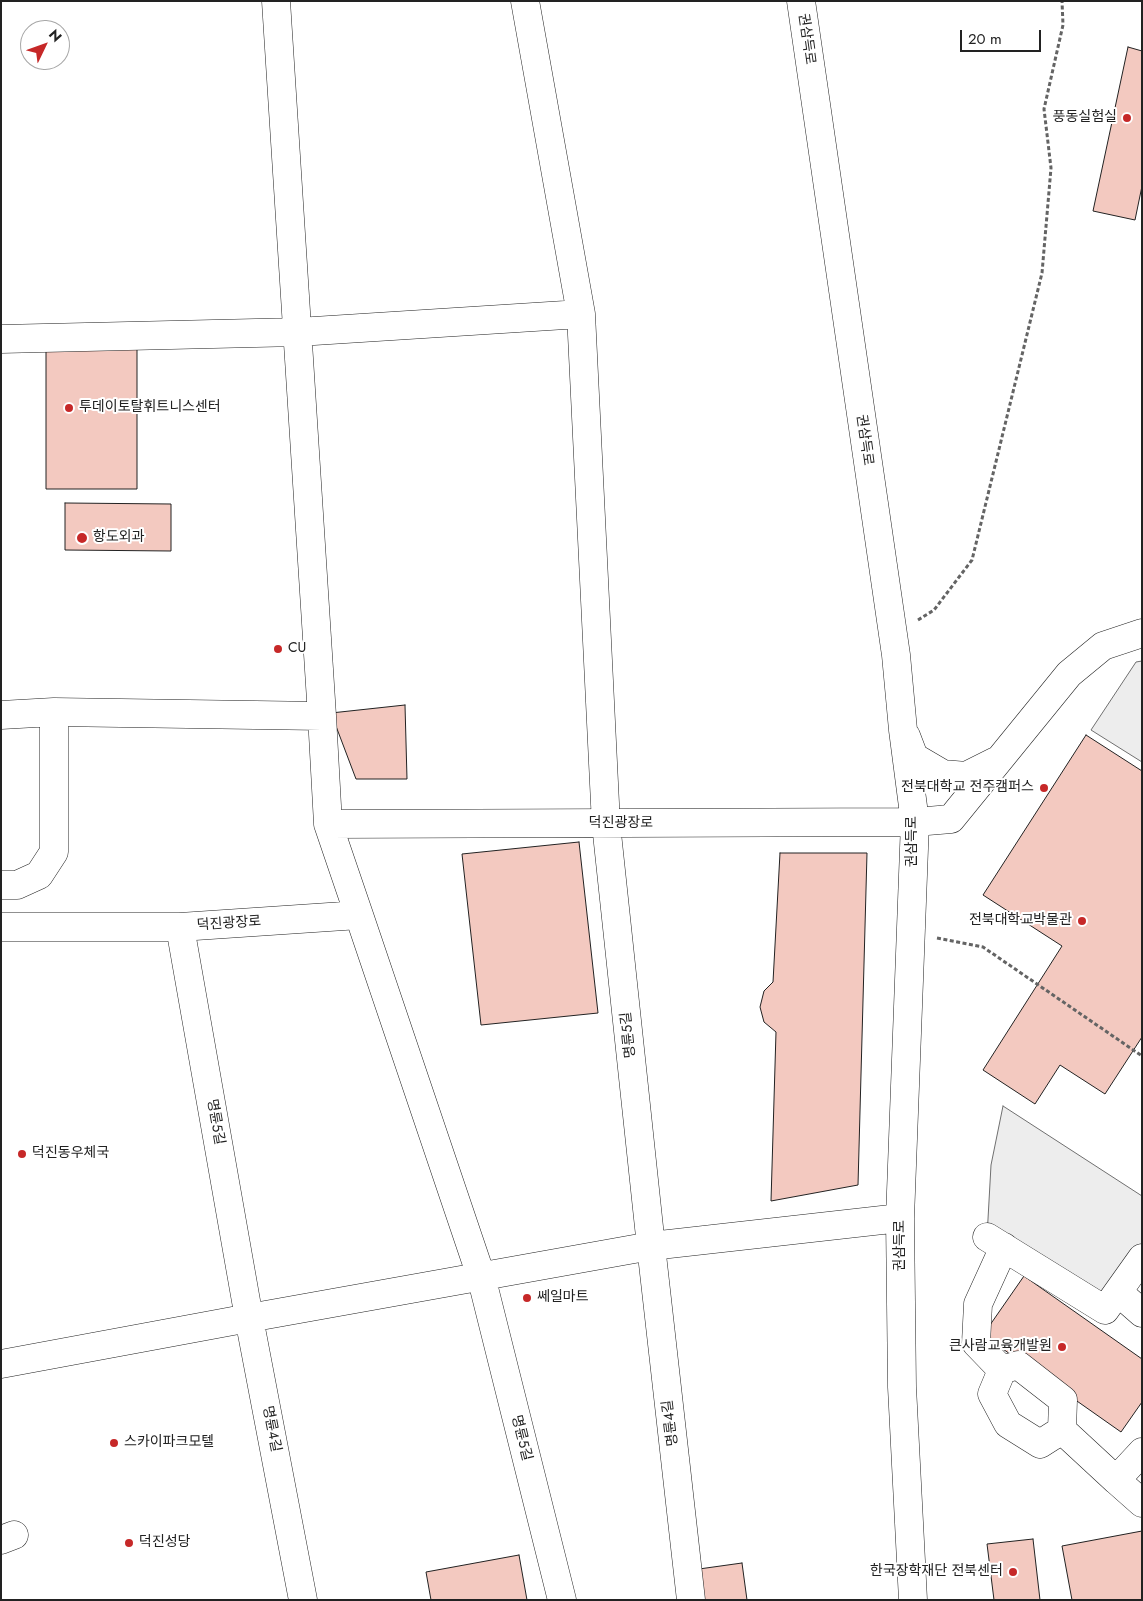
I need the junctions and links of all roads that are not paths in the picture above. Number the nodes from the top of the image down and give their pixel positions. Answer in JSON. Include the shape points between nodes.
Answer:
{"nodes":[{"id":1,"x":276,"y":1,"type":"edge"},
{"id":2,"x":525,"y":1,"type":"edge"},
{"id":3,"x":800,"y":1,"type":"edge"},
{"id":4,"x":581,"y":314,"type":"junction"},
{"id":5,"x":298,"y":332,"type":"junction"},
{"id":6,"x":1,"y":339,"type":"edge"},
{"id":7,"x":1142,"y":632,"type":"edge"},
{"id":8,"x":54,"y":712,"type":"junction"},
{"id":9,"x":1,"y":715,"type":"edge"},
{"id":10,"x":322,"y":716,"type":"junction"},
{"id":11,"x":903,"y":730,"type":"junction"},
{"id":12,"x":998,"y":761,"type":"junction"},
{"id":13,"x":915,"y":822,"type":"junction"},
{"id":14,"x":328,"y":824,"type":"junction"},
{"id":15,"x":606,"y":824,"type":"junction"},
{"id":16,"x":1,"y":885,"type":"edge"},
{"id":17,"x":359,"y":915,"type":"junction"},
{"id":18,"x":1,"y":927,"type":"edge"},
{"id":19,"x":180,"y":927,"type":"junction"},
{"id":20,"x":900,"y":1218,"type":"junction"},
{"id":21,"x":651,"y":1246,"type":"junction"},
{"id":22,"x":1142,"y":1258,"type":"edge"},
{"id":23,"x":481,"y":1276,"type":"junction"},
{"id":24,"x":1118,"y":1292,"type":"junction"},
{"id":25,"x":1142,"y":1313,"type":"edge"},
{"id":26,"x":249,"y":1318,"type":"junction"},
{"id":27,"x":1,"y":1364,"type":"edge"},
{"id":28,"x":1002,"y":1370,"type":"junction"},
{"id":29,"x":1062,"y":1430,"type":"junction"},
{"id":30,"x":1142,"y":1452,"type":"edge"},
{"id":31,"x":1116,"y":1480,"type":"junction"},
{"id":32,"x":1142,"y":1503,"type":"edge"},
{"id":33,"x":303,"y":1600,"type":"edge"},
{"id":34,"x":562,"y":1600,"type":"edge"},
{"id":35,"x":692,"y":1600,"type":"edge"},
{"id":36,"x":913,"y":1600,"type":"edge"}],
"edges":[{"from":1,"to":5,"type":"street"},
{"from":2,"to":4,"type":"street","name":"명륜5길"},
{"from":3,"to":11,"type":"street","name":"권삼득로","via":[[896,655]]},
{"from":4,"to":5,"type":"street"},
{"from":4,"to":15,"type":"street","name":"명륜5길"},
{"from":5,"to":6,"type":"street"},
{"from":5,"to":10,"type":"street"},
{"from":7,"to":12,"type":"street","name":"덕진광장로","via":[[1103,646],[1069,674]]},
{"from":8,"to":9,"type":"street"},
{"from":8,"to":10,"type":"street"},
{"from":8,"to":16,"type":"street","via":[[54,852],[39,875],[17,885]]},
{"from":10,"to":14,"type":"street"},
{"from":11,"to":12,"type":"street","via":[[914,757],[944,774],[966,776]]},
{"from":11,"to":13,"type":"street","name":"권삼득로"},
{"from":12,"to":13,"type":"street","name":"덕진광장로","via":[[951,819]]},
{"from":13,"to":15,"type":"street","name":"덕진광장로"},
{"from":13,"to":20,"type":"street","name":"권삼득로"},
{"from":14,"to":15,"type":"street","name":"덕진광장로"},
{"from":14,"to":17,"type":"street"},
{"from":15,"to":21,"type":"street","name":"명륜5길"},
{"from":17,"to":19,"type":"street","name":"덕진광장로"},
{"from":17,"to":23,"type":"street","name":"명륜5길"},
{"from":18,"to":19,"type":"street","name":"덕진광장로"},
{"from":19,"to":26,"type":"street","name":"명륜5길"},
{"from":20,"to":21,"type":"street"},
{"from":20,"to":36,"type":"street","name":"권삼득로","via":[[902,1387]]},
{"from":21,"to":23,"type":"street"},
{"from":21,"to":35,"type":"street","name":"명륜4길"},
{"from":22,"to":24,"type":"street"},
{"from":23,"to":26,"type":"street"},
{"from":23,"to":34,"type":"street","name":"명륜5길"},
{"from":24,"to":25,"type":"street"},
{"from":24,"to":28,"type":"street","via":[[1106,1310],[996,1242],[978,1304],[976,1343]]},
{"from":26,"to":27,"type":"street"},
{"from":26,"to":33,"type":"street","name":"명륜4길"},
{"from":28,"to":29,"type":"street","via":[[1018,1365],[1063,1400]]},
{"from":28,"to":29,"type":"street","via":[[992,1394],[1008,1424],[1040,1444]]},
{"from":29,"to":31,"type":"street"},
{"from":30,"to":31,"type":"street"},
{"from":31,"to":32,"type":"street"}]}
